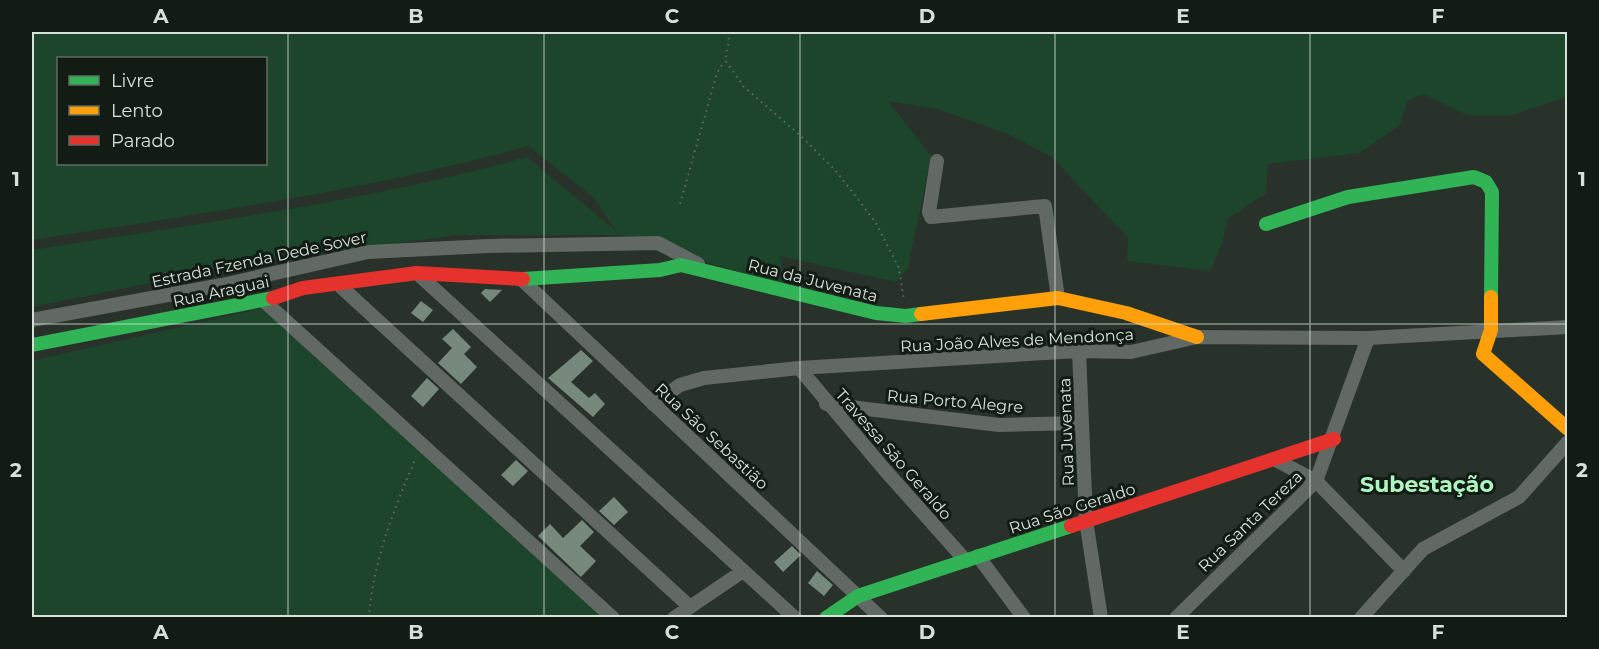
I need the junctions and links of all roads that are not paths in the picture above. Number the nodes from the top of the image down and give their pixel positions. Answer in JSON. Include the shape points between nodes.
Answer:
{"nodes":[{"id":1,"x":937,"y":161,"type":"dead end"},
{"id":2,"x":1266,"y":224,"type":"dead end"},
{"id":3,"x":705,"y":269,"type":"junction"},
{"id":4,"x":417,"y":273,"type":"junction"},
{"id":5,"x":521,"y":279,"type":"junction"},
{"id":6,"x":339,"y":285,"type":"junction"},
{"id":7,"x":1058,"y":298,"type":"junction"},
{"id":8,"x":264,"y":301,"type":"junction"},
{"id":9,"x":32,"y":321,"type":"edge"},
{"id":10,"x":1568,"y":327,"type":"edge"},
{"id":11,"x":1491,"y":330,"type":"junction"},
{"id":12,"x":1197,"y":337,"type":"junction"},
{"id":13,"x":1368,"y":338,"type":"junction"},
{"id":14,"x":32,"y":345,"type":"edge"},
{"id":15,"x":1079,"y":351,"type":"junction"},
{"id":16,"x":799,"y":369,"type":"junction"},
{"id":17,"x":653,"y":404,"type":"junction"},
{"id":18,"x":826,"y":404,"type":"junction"},
{"id":19,"x":1081,"y":423,"type":"junction"},
{"id":20,"x":1568,"y":429,"type":"edge"},
{"id":21,"x":1334,"y":439,"type":"junction"},
{"id":22,"x":1568,"y":442,"type":"edge"},
{"id":23,"x":1274,"y":459,"type":"junction"},
{"id":24,"x":1316,"y":481,"type":"junction"},
{"id":25,"x":1086,"y":520,"type":"junction"},
{"id":26,"x":972,"y":558,"type":"junction"},
{"id":27,"x":743,"y":571,"type":"junction"},
{"id":28,"x":1404,"y":571,"type":"junction"},
{"id":29,"x":858,"y":596,"type":"junction"},
{"id":30,"x":689,"y":606,"type":"junction"},
{"id":31,"x":613,"y":618,"type":"edge"},
{"id":32,"x":674,"y":618,"type":"edge"},
{"id":33,"x":795,"y":618,"type":"edge"},
{"id":34,"x":826,"y":618,"type":"edge"},
{"id":35,"x":881,"y":618,"type":"edge"},
{"id":36,"x":1024,"y":618,"type":"edge"},
{"id":37,"x":1101,"y":618,"type":"edge"},
{"id":38,"x":1176,"y":618,"type":"edge"},
{"id":39,"x":1361,"y":618,"type":"edge"}],
"edges":[{"from":1,"to":7,"type":"street","via":[[931,217],[1045,206]]},
{"from":2,"to":11,"type":"street","via":[[1348,197],[1423,183],[1480,178],[1492,192]]},
{"from":3,"to":5,"type":"street","name":"Rua da Juvenata","via":[[681,265],[660,270]]},
{"from":3,"to":7,"type":"street","name":"Rua da Juvenata","via":[[876,313],[906,316]]},
{"from":3,"to":9,"type":"street","name":"Estrada Fzenda Dede Sover","via":[[658,243],[368,252]]},
{"from":4,"to":5,"type":"street","name":"Rua da Juvenata"},
{"from":4,"to":6,"type":"street","name":"Rua Araguai"},
{"from":4,"to":27,"type":"street"},
{"from":5,"to":17,"type":"street","name":"Rua São Sebastião"},
{"from":6,"to":8,"type":"street","name":"Rua Araguai","via":[[303,288]]},
{"from":6,"to":30,"type":"street"},
{"from":7,"to":12,"type":"street","name":"Rua da Juvenata","via":[[1126,313]]},
{"from":8,"to":14,"type":"street","name":"Rua Araguai"},
{"from":8,"to":31,"type":"street"},
{"from":10,"to":11,"type":"street","name":"Rua João Alves de Mendonça"},
{"from":11,"to":13,"type":"street","name":"Rua João Alves de Mendonça"},
{"from":11,"to":20,"type":"street","via":[[1482,354]]},
{"from":12,"to":13,"type":"street","name":"Rua João Alves de Mendonça"},
{"from":12,"to":15,"type":"street","name":"Rua João Alves de Mendonça","via":[[1131,352]]},
{"from":13,"to":21,"type":"street","name":"Rua Santa Tereza"},
{"from":15,"to":16,"type":"street","name":"Rua João Alves de Mendonça"},
{"from":15,"to":19,"type":"street","name":"Rua Juvenata"},
{"from":16,"to":17,"type":"street","name":"Rua João Alves de Mendonça","via":[[704,378],[680,385]]},
{"from":16,"to":18,"type":"street","name":"Travessa São Geraldo"},
{"from":17,"to":29,"type":"street","name":"Rua São Sebastião"},
{"from":18,"to":19,"type":"street","name":"Rua Porto Alegre","via":[[999,425]]},
{"from":18,"to":26,"type":"street","name":"Travessa São Geraldo"},
{"from":19,"to":25,"type":"street","name":"Rua Juvenata"},
{"from":21,"to":23,"type":"street","name":"Rua São Geraldo"},
{"from":21,"to":24,"type":"street","name":"Rua Santa Tereza"},
{"from":22,"to":28,"type":"street","via":[[1519,497],[1423,549]]},
{"from":23,"to":24,"type":"street"},
{"from":23,"to":25,"type":"street","name":"Rua São Geraldo"},
{"from":24,"to":28,"type":"street"},
{"from":24,"to":38,"type":"street","name":"Rua Santa Tereza"},
{"from":25,"to":26,"type":"street","name":"Rua São Geraldo"},
{"from":25,"to":37,"type":"street","name":"Rua Juvenata"},
{"from":26,"to":29,"type":"street","name":"Rua São Geraldo"},
{"from":26,"to":36,"type":"street","name":"Travessa São Geraldo"},
{"from":27,"to":30,"type":"street"},
{"from":27,"to":33,"type":"street"},
{"from":28,"to":39,"type":"street"},
{"from":29,"to":34,"type":"street","name":"Rua São Geraldo"},
{"from":29,"to":35,"type":"street","name":"Rua São Sebastião"},
{"from":30,"to":32,"type":"street"}]}
